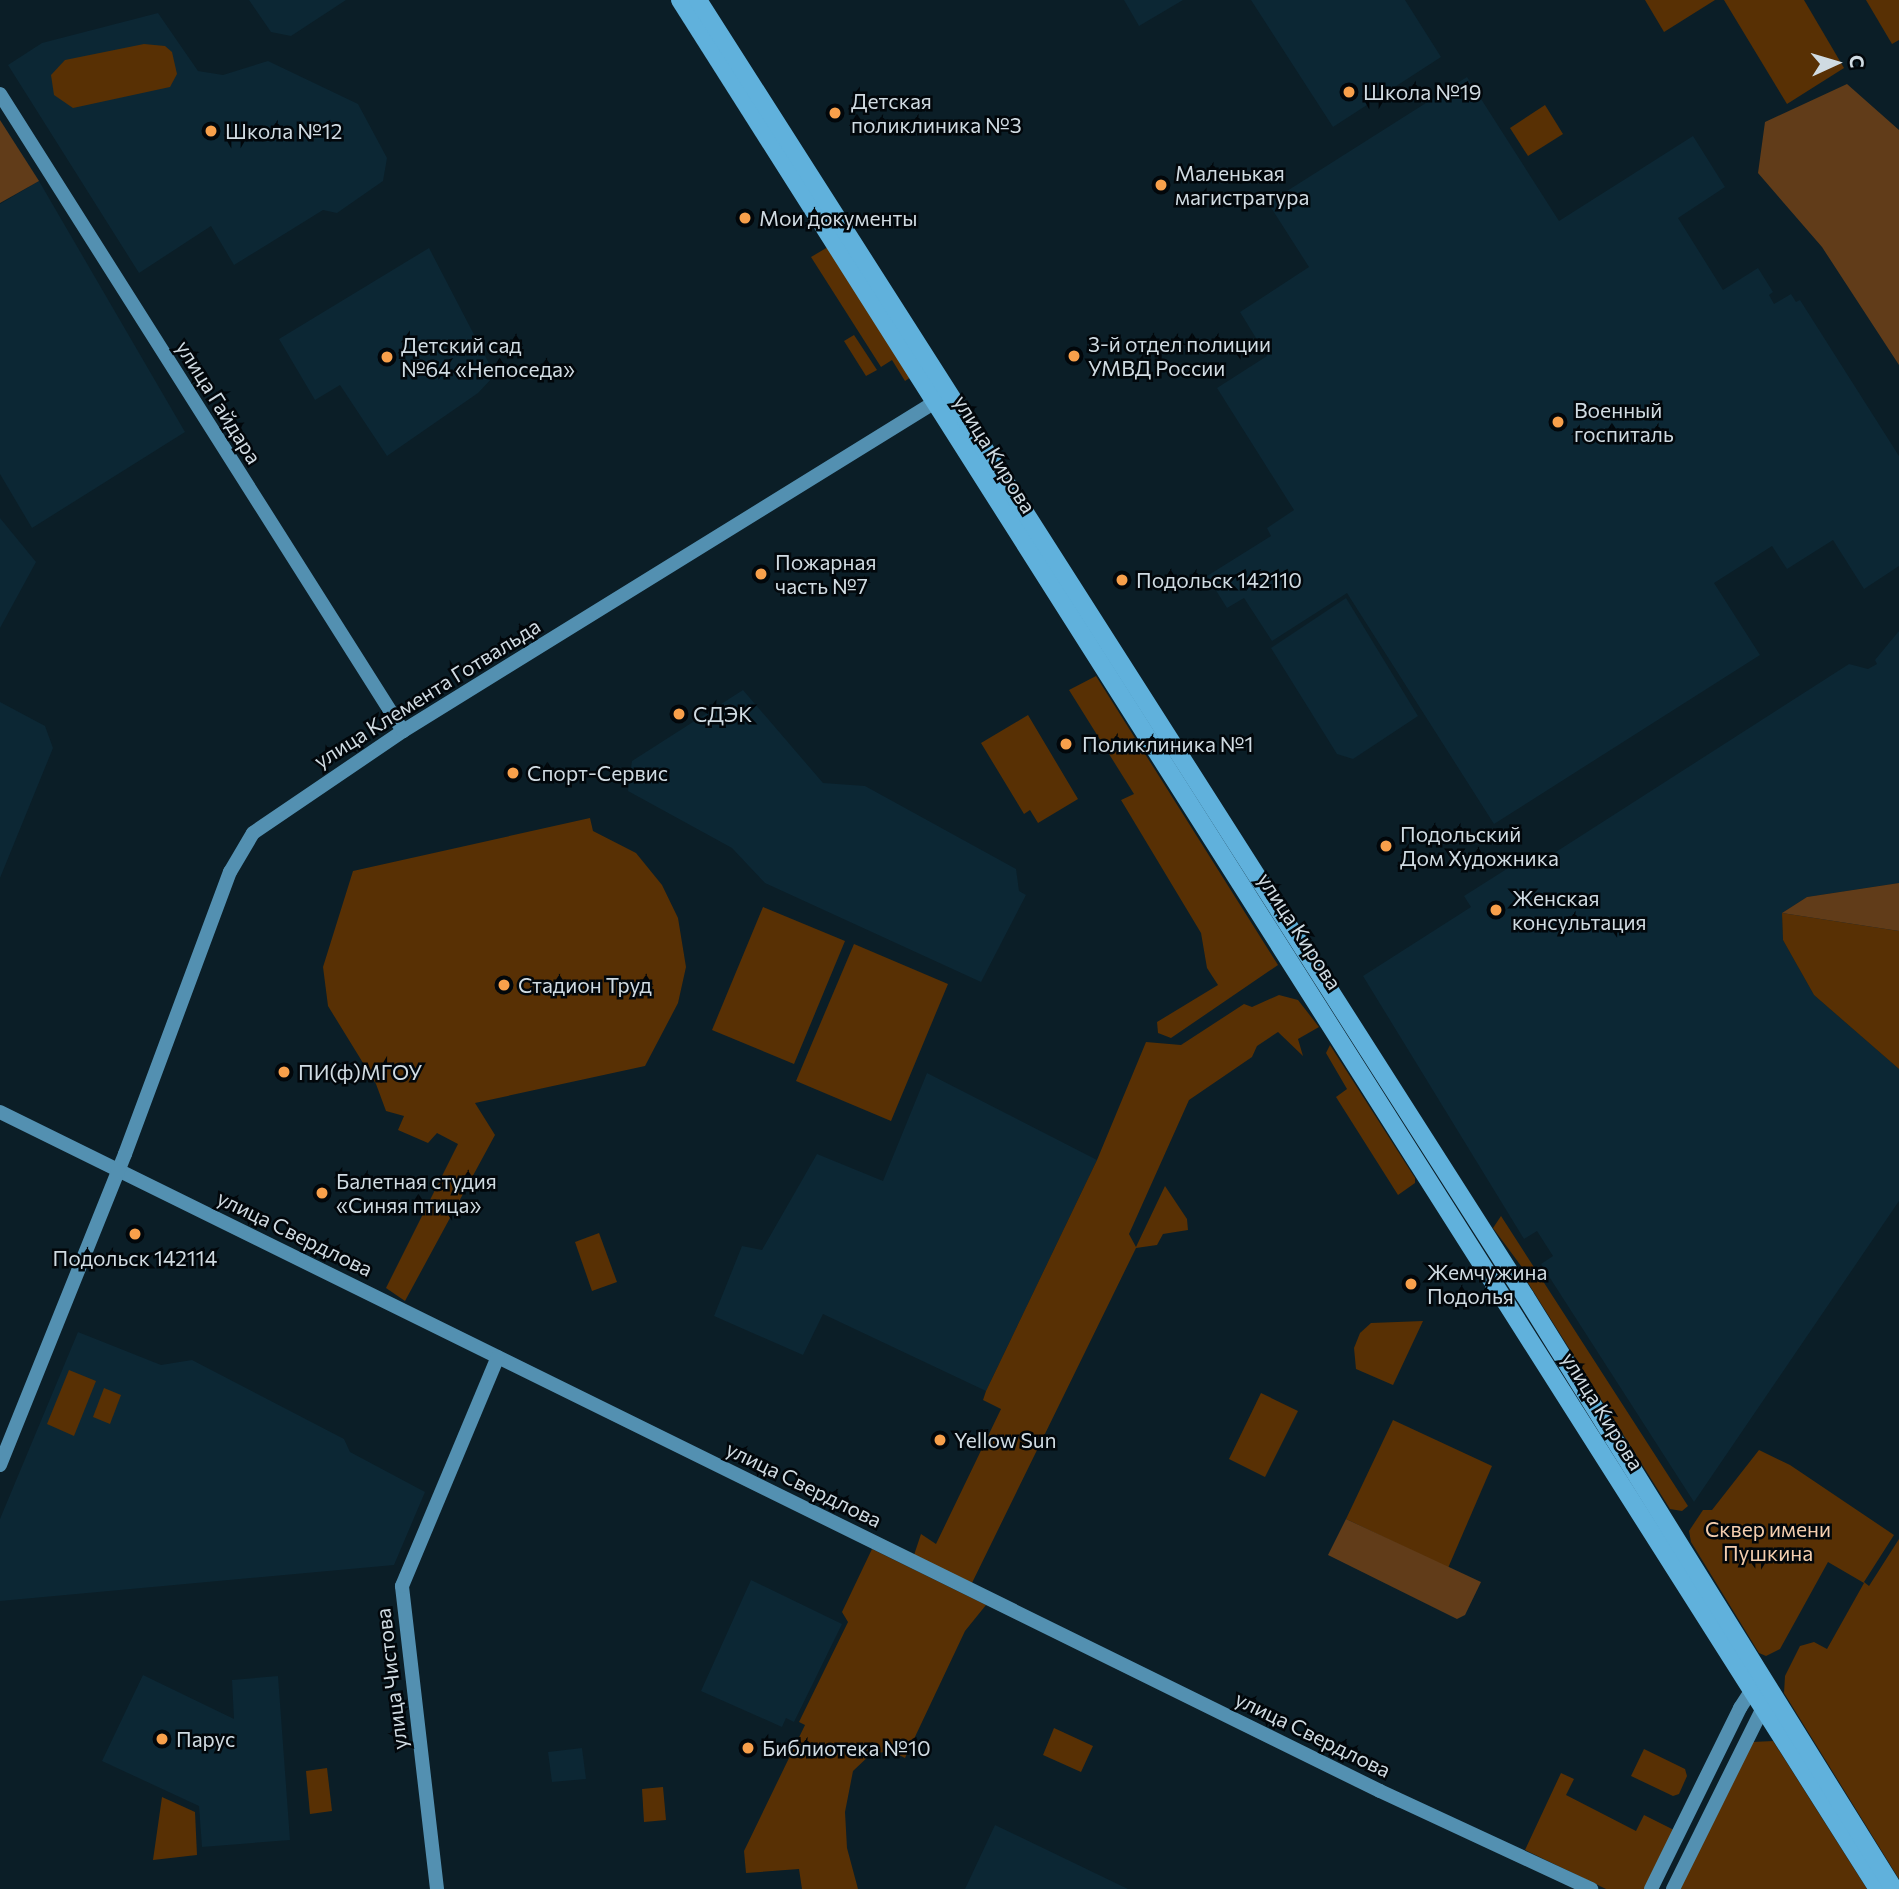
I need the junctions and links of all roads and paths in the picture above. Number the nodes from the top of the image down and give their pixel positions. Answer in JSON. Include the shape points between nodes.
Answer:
{"nodes":[{"id":1,"x":680,"y":0,"type":"edge"},
{"id":2,"x":698,"y":0,"type":"edge"},
{"id":3,"x":0,"y":94,"type":"edge"},
{"id":4,"x":935,"y":401,"type":"junction"},
{"id":5,"x":403,"y":732,"type":"junction"},
{"id":6,"x":0,"y":1112,"type":"edge"},
{"id":7,"x":119,"y":1170,"type":"junction"},
{"id":8,"x":1470,"y":1225,"type":"junction"},
{"id":9,"x":498,"y":1357,"type":"junction"},
{"id":10,"x":0,"y":1465,"type":"edge"},
{"id":11,"x":1761,"y":1686,"type":"junction"},
{"id":12,"x":1763,"y":1709,"type":"junction"},
{"id":13,"x":437,"y":1889,"type":"edge"},
{"id":14,"x":1591,"y":1889,"type":"edge"},
{"id":15,"x":1651,"y":1889,"type":"edge"},
{"id":16,"x":1673,"y":1889,"type":"edge"},
{"id":17,"x":1878,"y":1889,"type":"edge"},
{"id":18,"x":1894,"y":1889,"type":"edge"}],
"edges":[{"from":1,"to":4,"type":"main road","name":"улица Кирова"},
{"from":2,"to":8,"type":"main road","name":"улица Кирова"},
{"from":3,"to":5,"type":"street","name":"улица Гайдара"},
{"from":4,"to":5,"type":"street","name":"улица Клемента Готвальда"},
{"from":4,"to":8,"type":"main road","name":"улица Кирова"},
{"from":5,"to":7,"type":"street","name":"улица Клемента Готвальда","via":[[283,809],[253,833],[236,857]]},
{"from":6,"to":7,"type":"street","name":"улица Свердлова"},
{"from":7,"to":9,"type":"street","name":"улица Свердлова"},
{"from":7,"to":10,"type":"street","name":"улица Клемента Готвальда"},
{"from":8,"to":11,"type":"main road","name":"улица Кирова"},
{"from":9,"to":13,"type":"street","name":"улица Чистова","via":[[402,1586]]},
{"from":9,"to":14,"type":"street","name":"улица Свердлова","via":[[1370,1786]]},
{"from":11,"to":12,"type":"main road","name":"улица Кирова"},
{"from":11,"to":15,"type":"street"},
{"from":11,"to":18,"type":"main road","name":"улица Кирова"},
{"from":12,"to":16,"type":"street"},
{"from":12,"to":17,"type":"main road","name":"улица Кирова"}]}
